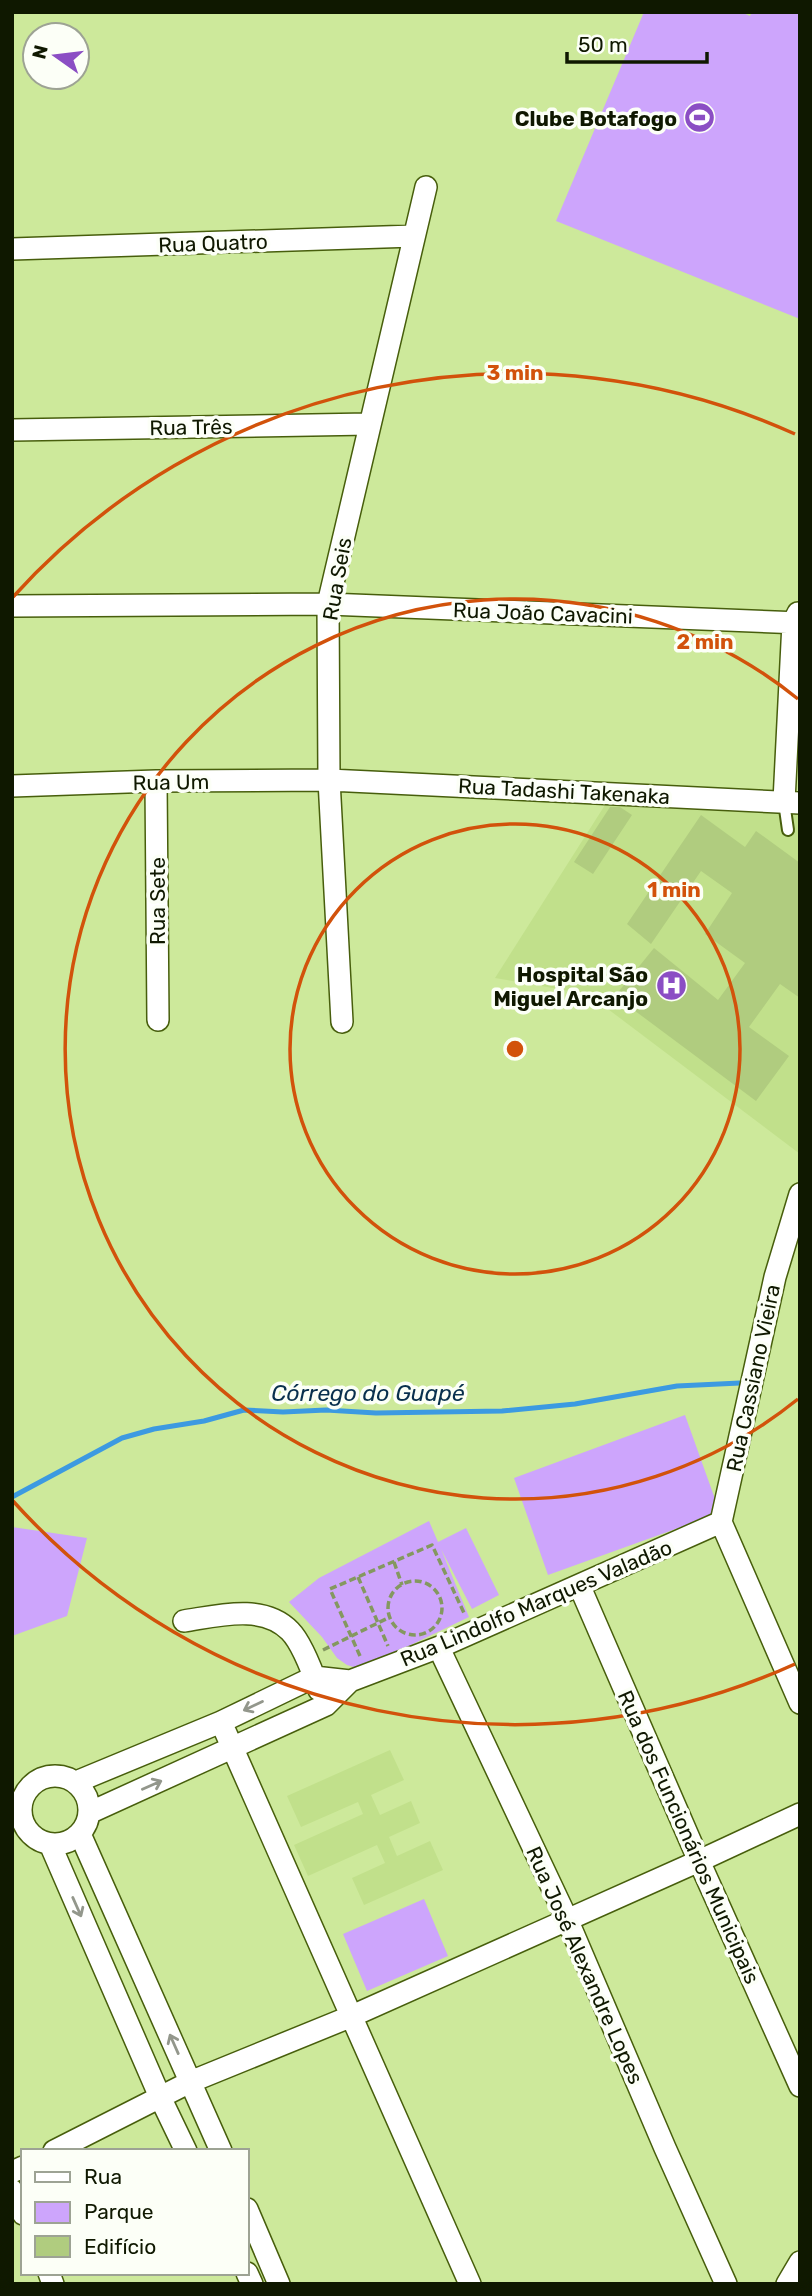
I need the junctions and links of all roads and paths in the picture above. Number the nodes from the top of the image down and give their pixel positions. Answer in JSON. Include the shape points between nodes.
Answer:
{"nodes":[{"id":1,"x":426,"y":187,"type":"dead end"},
{"id":2,"x":414,"y":236,"type":"junction"},
{"id":3,"x":12,"y":249,"type":"edge"},
{"id":4,"x":369,"y":424,"type":"junction"},
{"id":5,"x":12,"y":430,"type":"edge"},
{"id":6,"x":328,"y":604,"type":"junction"},
{"id":7,"x":12,"y":606,"type":"edge"},
{"id":8,"x":797,"y":619,"type":"edge"},
{"id":9,"x":329,"y":780,"type":"junction"},
{"id":10,"x":156,"y":781,"type":"junction"},
{"id":11,"x":12,"y":786,"type":"edge"},
{"id":12,"x":792,"y":802,"type":"edge"},
{"id":13,"x":788,"y":830,"type":"dead end"},
{"id":14,"x":158,"y":1020,"type":"dead end"},
{"id":15,"x":341,"y":1022,"type":"dead end"},
{"id":16,"x":800,"y":1194,"type":"edge"},
{"id":17,"x":721,"y":1522,"type":"junction"},
{"id":18,"x":394,"y":1562,"type":"junction"},
{"id":19,"x":358,"y":1577,"type":"junction"},
{"id":20,"x":402,"y":1584,"type":"junction"},
{"id":21,"x":580,"y":1587,"type":"junction"},
{"id":22,"x":390,"y":1618,"type":"junction"},
{"id":23,"x":184,"y":1620,"type":"dead end"},
{"id":24,"x":378,"y":1623,"type":"junction"},
{"id":25,"x":473,"y":1633,"type":"junction"},
{"id":26,"x":417,"y":1635,"type":"junction"},
{"id":27,"x":351,"y":1637,"type":"junction"},
{"id":28,"x":408,"y":1640,"type":"dead end"},
{"id":29,"x":399,"y":1645,"type":"dead end"},
{"id":30,"x":439,"y":1648,"type":"junction"},
{"id":31,"x":365,"y":1659,"type":"dead end"},
{"id":32,"x":310,"y":1668,"type":"junction"},
{"id":33,"x":351,"y":1681,"type":"junction"},
{"id":34,"x":800,"y":1703,"type":"edge"},
{"id":35,"x":326,"y":1704,"type":"junction"},
{"id":36,"x":221,"y":1722,"type":"junction"},
{"id":37,"x":234,"y":1748,"type":"junction"},
{"id":38,"x":76,"y":1782,"type":"junction"},
{"id":39,"x":89,"y":1813,"type":"junction"},
{"id":40,"x":800,"y":1814,"type":"edge"},
{"id":41,"x":80,"y":1834,"type":"junction"},
{"id":42,"x":21,"y":1838,"type":"edge"},
{"id":43,"x":50,"y":1844,"type":"junction"},
{"id":44,"x":699,"y":1861,"type":"junction"},
{"id":45,"x":567,"y":1919,"type":"junction"},
{"id":46,"x":352,"y":2016,"type":"junction"},
{"id":47,"x":190,"y":2082,"type":"junction"},
{"id":48,"x":800,"y":2086,"type":"edge"},
{"id":49,"x":160,"y":2097,"type":"junction"},
{"id":50,"x":58,"y":2149,"type":"edge"},
{"id":51,"x":185,"y":2149,"type":"edge"},
{"id":52,"x":220,"y":2149,"type":"edge"},
{"id":53,"x":12,"y":2190,"type":"edge"},
{"id":54,"x":21,"y":2210,"type":"edge"},
{"id":55,"x":248,"y":2211,"type":"edge"},
{"id":56,"x":800,"y":2262,"type":"edge"},
{"id":57,"x":279,"y":2284,"type":"edge"},
{"id":58,"x":470,"y":2284,"type":"edge"},
{"id":59,"x":726,"y":2284,"type":"edge"},
{"id":60,"x":788,"y":2284,"type":"edge"}],
"edges":[{"from":1,"to":2,"type":"street","name":"Rua Seis"},
{"from":2,"to":3,"type":"street","name":"Rua Quatro"},
{"from":2,"to":4,"type":"street","name":"Rua Seis"},
{"from":4,"to":5,"type":"street","name":"Rua Três"},
{"from":4,"to":6,"type":"street","name":"Rua Seis"},
{"from":6,"to":7,"type":"street","name":"Rua João Cavacini"},
{"from":6,"to":8,"type":"street","name":"Rua João Cavacini"},
{"from":6,"to":9,"type":"street","name":"Rua Seis"},
{"from":8,"to":12,"type":"street"},
{"from":9,"to":10,"type":"street","name":"Rua Um"},
{"from":9,"to":12,"type":"street","name":"Rua Tadashi Takenaka"},
{"from":9,"to":15,"type":"street","name":"Rua Seis"},
{"from":10,"to":11,"type":"street","name":"Rua Um"},
{"from":10,"to":14,"type":"street","name":"Rua Sete"},
{"from":12,"to":13,"type":"lane"},
{"from":16,"to":17,"type":"street","name":"Rua Cassiano Vieira","via":[[775,1277]]},
{"from":17,"to":21,"type":"street","name":"Rua Lindolfo Marques Valadão"},
{"from":17,"to":34,"type":"street"},
{"from":18,"to":19,"type":"path"},
{"from":18,"to":20,"type":"path"},
{"from":18,"to":25,"type":"path","via":[[432,1545]]},
{"from":19,"to":24,"type":"path"},
{"from":19,"to":27,"type":"path","via":[[330,1589]]},
{"from":20,"to":22,"type":"path","via":[[392,1594]]},
{"from":20,"to":26,"type":"path","via":[[423,1582],[441,1600],[437,1625]]},
{"from":21,"to":25,"type":"street","name":"Rua Lindolfo Marques Valadão"},
{"from":21,"to":44,"type":"street","name":"Rua dos Funcionários Municipais"},
{"from":22,"to":24,"type":"path"},
{"from":22,"to":26,"type":"path","via":[[396,1628]]},
{"from":23,"to":32,"type":"street","via":[[240,1613],[278,1621],[292,1633]]},
{"from":24,"to":27,"type":"path"},
{"from":24,"to":29,"type":"path","via":[[389,1649]]},
{"from":25,"to":30,"type":"street","name":"Rua Lindolfo Marques Valadão"},
{"from":26,"to":28,"type":"path"},
{"from":27,"to":31,"type":"path"},
{"from":27,"to":32,"type":"path"},
{"from":30,"to":33,"type":"street","name":"Rua Lindolfo Marques Valadão"},
{"from":30,"to":45,"type":"street","name":"Rua José Alexandre Lopes"},
{"from":32,"to":33,"type":"street","name":"Rua Lindolfo Marques Valadão"},
{"from":32,"to":35,"type":"street"},
{"from":32,"to":36,"type":"street","one_way":true},
{"from":33,"to":35,"type":"street","name":"Rua Lindolfo Marques Valadão"},
{"from":35,"to":37,"type":"street","name":"Rua Lindolfo Marques Valadão"},
{"from":36,"to":37,"type":"street"},
{"from":36,"to":38,"type":"street"},
{"from":39,"to":37,"type":"street","name":"Rua Lindolfo Marques Valadão","one_way":true},
{"from":37,"to":46,"type":"street"},
{"from":38,"to":39,"type":"street","via":[[84,1791]]},
{"from":38,"to":42,"type":"street","via":[[54,1775],[33,1784],[22,1803]]},
{"from":39,"to":41,"type":"street"},
{"from":40,"to":44,"type":"street"},
{"from":41,"to":43,"type":"street","via":[[71,1841]]},
{"from":47,"to":41,"type":"street","one_way":true},
{"from":42,"to":43,"type":"street"},
{"from":43,"to":49,"type":"street","one_way":true},
{"from":44,"to":45,"type":"street"},
{"from":44,"to":48,"type":"street","name":"Rua dos Funcionários Municipais"},
{"from":45,"to":46,"type":"street"},
{"from":45,"to":59,"type":"street","name":"Rua José Alexandre Lopes"},
{"from":46,"to":47,"type":"street"},
{"from":46,"to":58,"type":"street"},
{"from":47,"to":49,"type":"street"},
{"from":47,"to":52,"type":"street"},
{"from":49,"to":50,"type":"street"},
{"from":49,"to":51,"type":"street"},
{"from":53,"to":54,"type":"street"},
{"from":55,"to":57,"type":"street"},
{"from":56,"to":60,"type":"street"}]}
